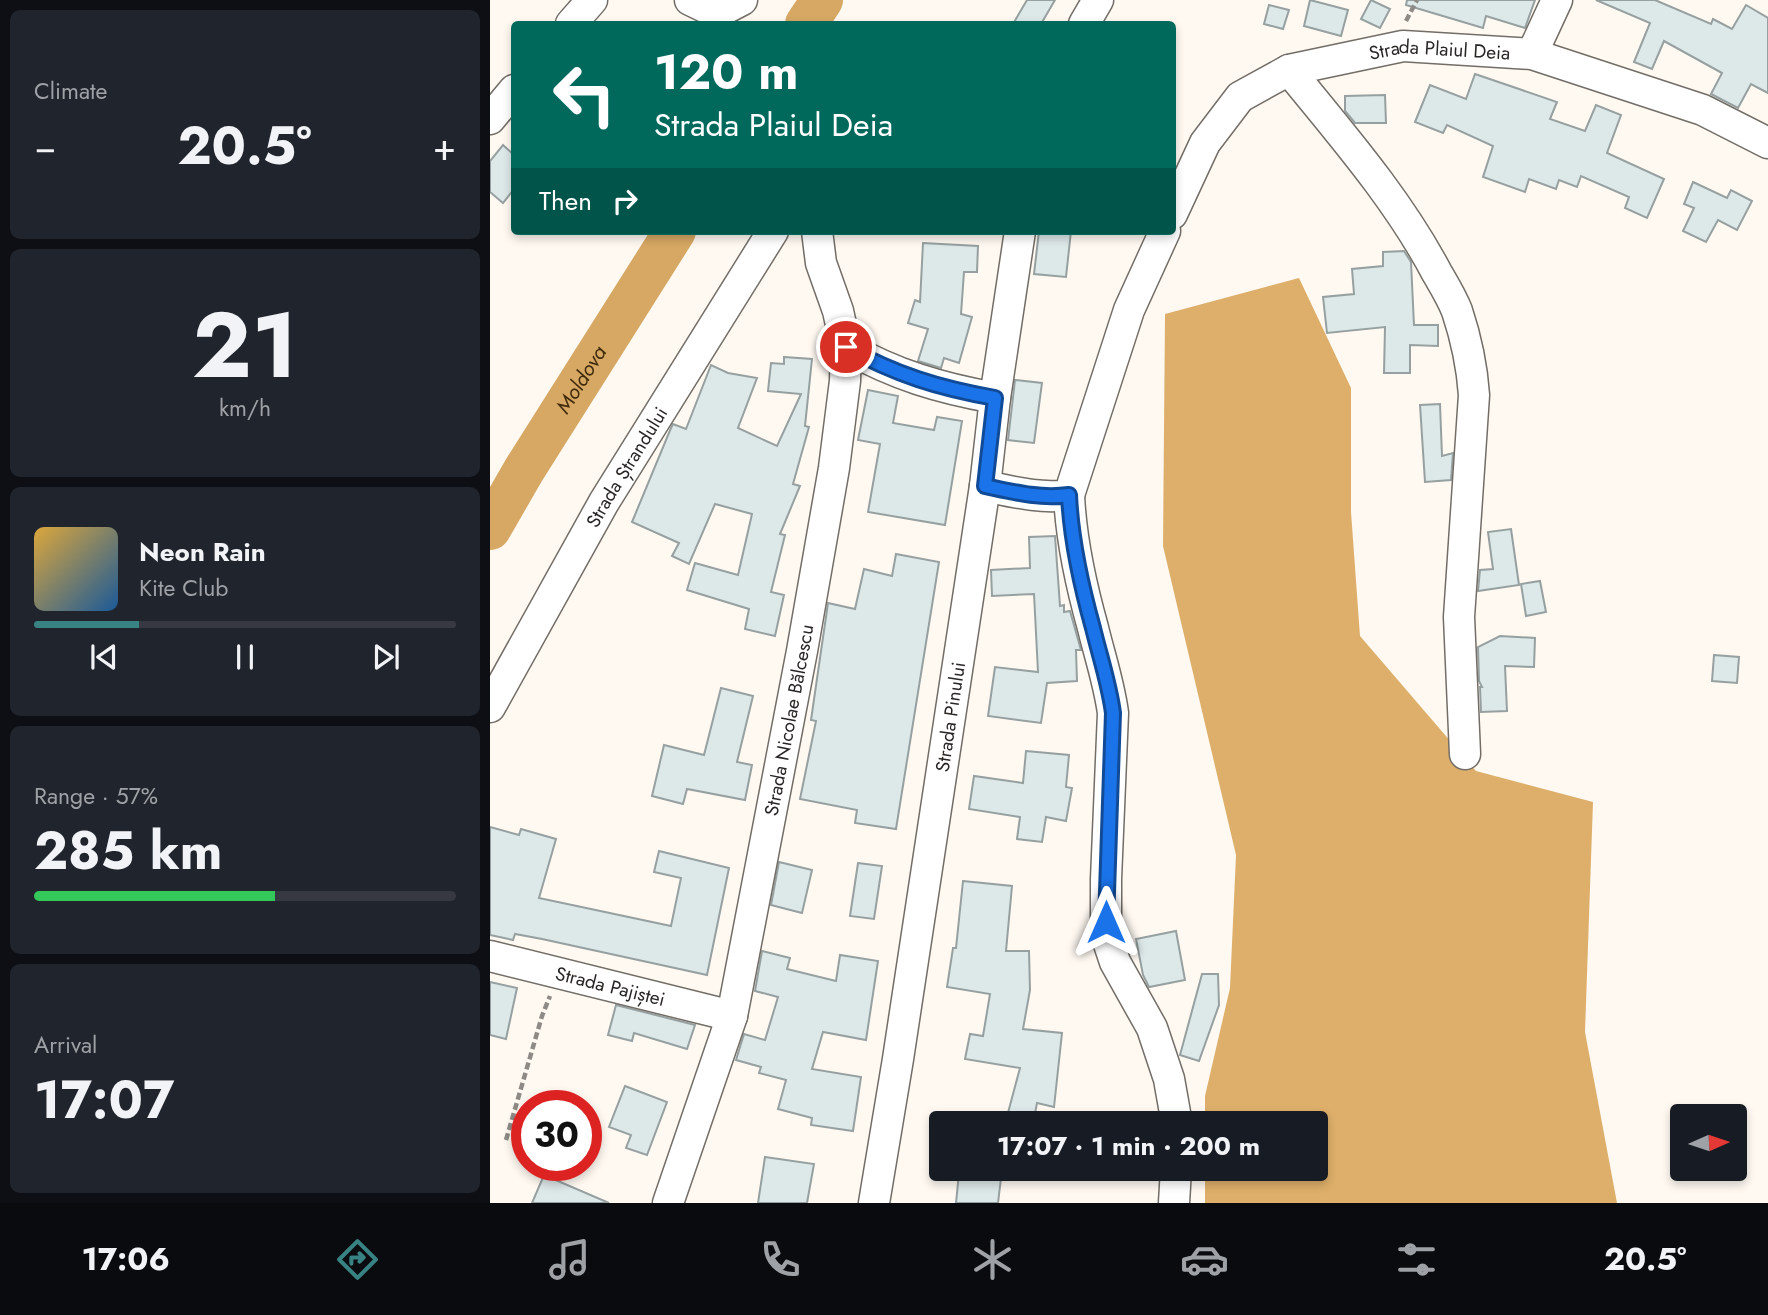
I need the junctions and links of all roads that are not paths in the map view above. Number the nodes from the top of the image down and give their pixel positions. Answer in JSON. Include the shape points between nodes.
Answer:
{"nodes":[{"id":1,"x":592,"y":0,"type":"edge"},
{"id":2,"x":691,"y":0,"type":"edge"},
{"id":3,"x":1098,"y":0,"type":"edge"},
{"id":4,"x":1557,"y":0,"type":"edge"},
{"id":5,"x":730,"y":7,"type":"edge"},
{"id":6,"x":574,"y":21,"type":"edge"},
{"id":7,"x":1086,"y":21,"type":"edge"},
{"id":8,"x":1532,"y":54,"type":"junction"},
{"id":9,"x":1289,"y":70,"type":"junction"},
{"id":10,"x":511,"y":94,"type":"edge"},
{"id":11,"x":490,"y":119,"type":"edge"},
{"id":12,"x":1768,"y":143,"type":"edge"},
{"id":13,"x":1176,"y":205,"type":"edge"},
{"id":14,"x":771,"y":235,"type":"edge"},
{"id":15,"x":818,"y":235,"type":"edge"},
{"id":16,"x":1019,"y":235,"type":"edge"},
{"id":17,"x":1163,"y":235,"type":"edge"},
{"id":18,"x":846,"y":347,"type":"junction"},
{"id":19,"x":995,"y":398,"type":"junction"},
{"id":20,"x":985,"y":486,"type":"junction"},
{"id":21,"x":1069,"y":495,"type":"junction"},
{"id":22,"x":490,"y":707,"type":"edge"},
{"id":23,"x":1465,"y":754,"type":"dead end"},
{"id":24,"x":490,"y":956,"type":"edge"},
{"id":25,"x":732,"y":1016,"type":"junction"},
{"id":26,"x":1175,"y":1111,"type":"edge"},
{"id":27,"x":1175,"y":1181,"type":"edge"},
{"id":28,"x":668,"y":1203,"type":"edge"},
{"id":29,"x":873,"y":1203,"type":"edge"},
{"id":30,"x":1174,"y":1203,"type":"edge"}],
"edges":[{"from":1,"to":6,"type":"street"},
{"from":2,"to":5,"type":"street"},
{"from":3,"to":7,"type":"street"},
{"from":4,"to":8,"type":"street"},
{"from":8,"to":9,"type":"street","name":"Strada Plaiul Deia","via":[[1403,46]]},
{"from":8,"to":12,"type":"street","name":"Strada Plaiul Deia","via":[[1703,110]]},
{"from":9,"to":13,"type":"street","name":"Strada Plaiul Deia","via":[[1240,97],[1205,143]]},
{"from":9,"to":23,"type":"street","via":[[1419,239],[1456,310],[1465,342],[1474,395],[1459,617]]},
{"from":10,"to":11,"type":"street"},
{"from":14,"to":22,"type":"street","name":"Strada Ștrandului","via":[[604,502]]},
{"from":15,"to":18,"type":"street","name":"Strada Nicolae Bălcescu","via":[[821,263]]},
{"from":16,"to":19,"type":"street","name":"Strada Pinului"},
{"from":17,"to":21,"type":"street","via":[[1129,310]]},
{"from":18,"to":19,"type":"street","via":[[881,366],[941,387]]},
{"from":18,"to":25,"type":"street","name":"Strada Nicolae Bălcescu","via":[[827,507]]},
{"from":19,"to":20,"type":"street","name":"Strada Pinului"},
{"from":20,"to":21,"type":"street","via":[[1030,495]]},
{"from":20,"to":29,"type":"street","name":"Strada Pinului"},
{"from":21,"to":26,"type":"street","via":[[1078,569],[1113,713],[1106,879],[1109,944],[1152,1028]]},
{"from":24,"to":25,"type":"street","name":"Strada Pajiștei"},
{"from":25,"to":28,"type":"street","name":"Strada Nicolae Bălcescu"},
{"from":27,"to":30,"type":"street"}]}
